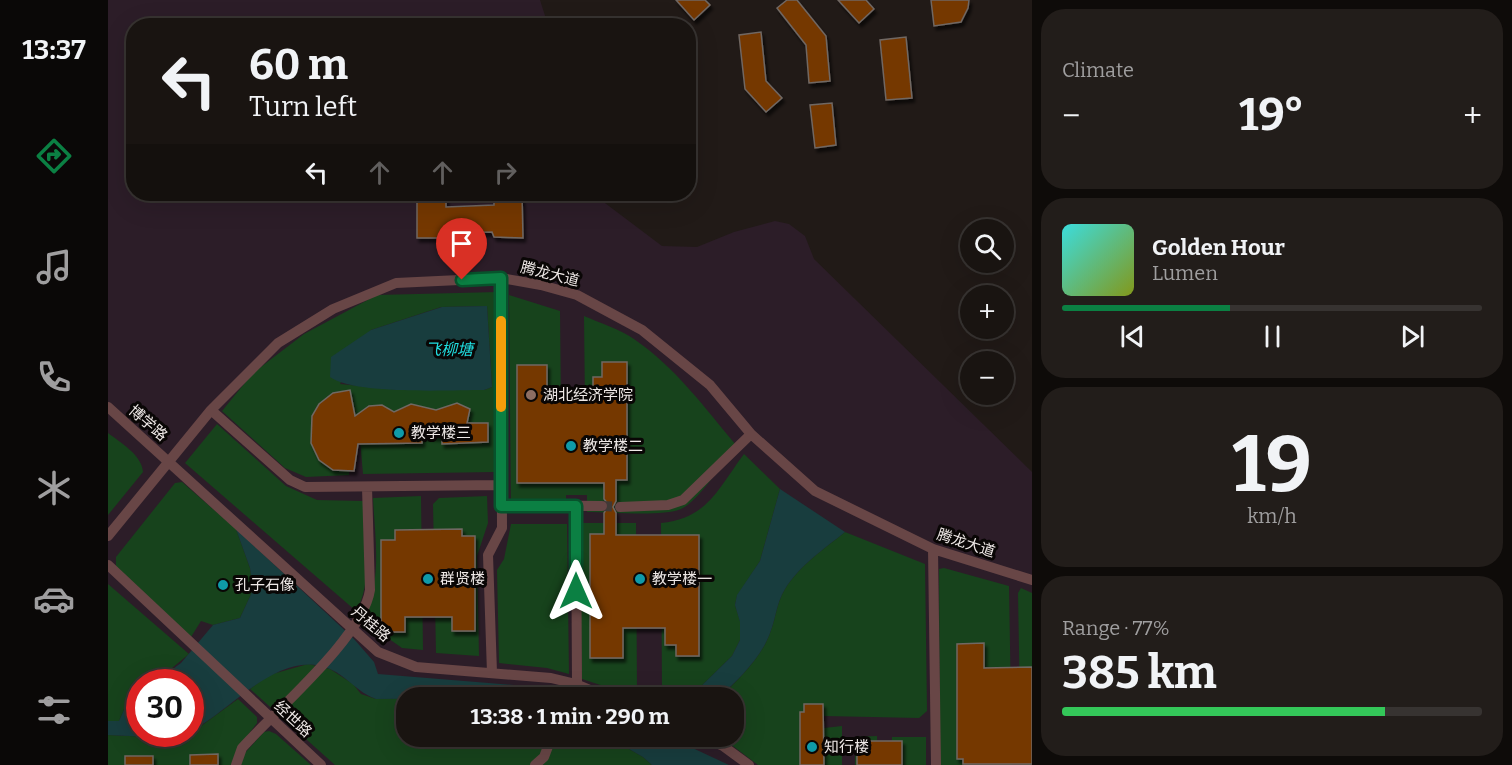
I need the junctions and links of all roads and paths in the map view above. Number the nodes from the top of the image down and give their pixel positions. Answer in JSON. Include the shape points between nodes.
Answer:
{"nodes":[{"id":1,"x":501,"y":278,"type":"junction"},
{"id":2,"x":108,"y":407,"type":"edge"},
{"id":3,"x":211,"y":410,"type":"junction"},
{"id":4,"x":751,"y":434,"type":"junction"},
{"id":5,"x":169,"y":460,"type":"junction"},
{"id":6,"x":501,"y":485,"type":"junction"},
{"id":7,"x":367,"y":487,"type":"junction"},
{"id":8,"x":501,"y":506,"type":"junction"},
{"id":9,"x":576,"y":506,"type":"junction"},
{"id":10,"x":602,"y":506,"type":"tunnel mouth"},
{"id":11,"x":620,"y":507,"type":"tunnel mouth"},
{"id":12,"x":108,"y":536,"type":"edge"},
{"id":13,"x":933,"y":549,"type":"junction"},
{"id":14,"x":108,"y":565,"type":"edge"},
{"id":15,"x":1032,"y":580,"type":"edge"},
{"id":16,"x":352,"y":632,"type":"junction"},
{"id":17,"x":492,"y":673,"type":"junction"},
{"id":18,"x":564,"y":687,"type":"edge"},
{"id":19,"x":569,"y":687,"type":"edge"},
{"id":20,"x":269,"y":717,"type":"junction"},
{"id":21,"x":548,"y":747,"type":"edge"},
{"id":22,"x":724,"y":747,"type":"edge"},
{"id":23,"x":236,"y":765,"type":"edge"},
{"id":24,"x":321,"y":765,"type":"edge"},
{"id":25,"x":535,"y":765,"type":"edge"},
{"id":26,"x":749,"y":765,"type":"edge"},
{"id":27,"x":936,"y":765,"type":"edge"}],
"edges":[{"from":1,"to":3,"type":"street","name":"腾龙大道","via":[[396,283],[333,309],[278,343]]},
{"from":1,"to":4,"type":"street","name":"腾龙大道","via":[[577,295],[642,330],[710,385]]},
{"from":1,"to":6,"type":"street"},
{"from":2,"to":5,"type":"street","name":"博学路"},
{"from":3,"to":5,"type":"street","name":"腾龙大道"},
{"from":3,"to":7,"type":"street","via":[[290,480],[305,487]]},
{"from":4,"to":11,"type":"street","via":[[683,500],[668,505]]},
{"from":4,"to":13,"type":"street","name":"腾龙大道","via":[[815,491]]},
{"from":5,"to":12,"type":"street","name":"腾龙大道"},
{"from":5,"to":16,"type":"street","name":"丹桂路"},
{"from":6,"to":7,"type":"street"},
{"from":6,"to":8,"type":"street"},
{"from":7,"to":16,"type":"street","via":[[370,590],[368,604]]},
{"from":8,"to":9,"type":"street"},
{"from":8,"to":17,"type":"street","via":[[502,528],[488,555]]},
{"from":9,"to":10,"type":"street"},
{"from":9,"to":19,"type":"street"},
{"from":13,"to":15,"type":"street","name":"腾龙大道"},
{"from":13,"to":27,"type":"street"},
{"from":14,"to":20,"type":"street","name":"经世路"},
{"from":16,"to":17,"type":"street","name":"丹桂路","via":[[378,652],[416,667]]},
{"from":16,"to":20,"type":"street"},
{"from":17,"to":18,"type":"street","name":"丹桂路"},
{"from":20,"to":23,"type":"street","via":[[242,748]]},
{"from":20,"to":24,"type":"street","name":"经世路"},
{"from":21,"to":25,"type":"street"},
{"from":22,"to":26,"type":"street"}]}
